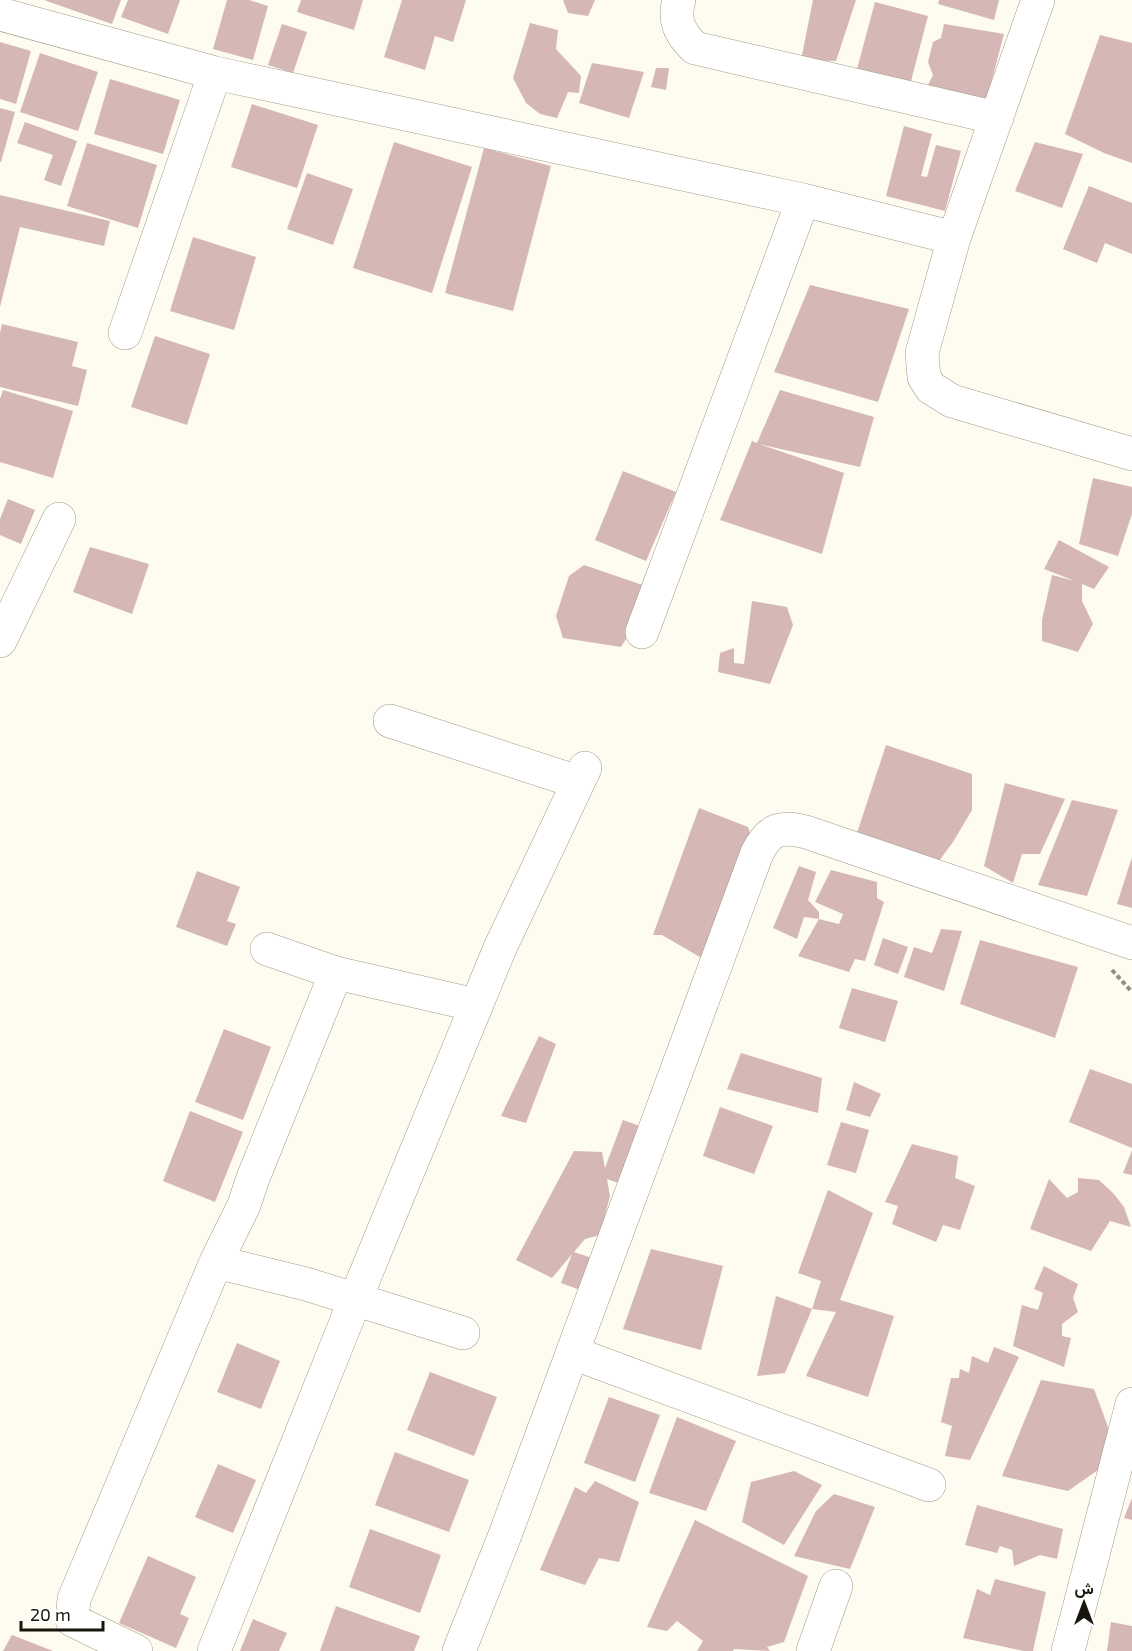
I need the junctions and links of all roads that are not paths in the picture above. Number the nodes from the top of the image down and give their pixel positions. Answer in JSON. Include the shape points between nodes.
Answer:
{"nodes":[{"id":1,"x":679,"y":0,"type":"edge"},
{"id":2,"x":1038,"y":0,"type":"edge"},
{"id":3,"x":0,"y":14,"type":"edge"},
{"id":4,"x":215,"y":73,"type":"junction"},
{"id":5,"x":997,"y":118,"type":"junction"},
{"id":6,"x":803,"y":200,"type":"junction"},
{"id":7,"x":954,"y":238,"type":"junction"},
{"id":8,"x":125,"y":333,"type":"dead end"},
{"id":9,"x":1132,"y":454,"type":"edge"},
{"id":10,"x":59,"y":519,"type":"dead end"},
{"id":11,"x":642,"y":632,"type":"dead end"},
{"id":12,"x":0,"y":641,"type":"edge"},
{"id":13,"x":390,"y":721,"type":"dead end"},
{"id":14,"x":1132,"y":944,"type":"edge"},
{"id":15,"x":267,"y":949,"type":"dead end"},
{"id":16,"x":336,"y":973,"type":"junction"},
{"id":17,"x":476,"y":1005,"type":"junction"},
{"id":18,"x":216,"y":1262,"type":"junction"},
{"id":19,"x":355,"y":1300,"type":"junction"},
{"id":20,"x":463,"y":1334,"type":"dead end"},
{"id":21,"x":573,"y":1353,"type":"junction"},
{"id":22,"x":1132,"y":1404,"type":"edge"},
{"id":23,"x":929,"y":1485,"type":"dead end"},
{"id":24,"x":836,"y":1586,"type":"dead end"},
{"id":25,"x":136,"y":1651,"type":"edge"},
{"id":26,"x":214,"y":1651,"type":"edge"},
{"id":27,"x":459,"y":1651,"type":"edge"},
{"id":28,"x":813,"y":1651,"type":"edge"},
{"id":29,"x":1068,"y":1651,"type":"edge"}],
"edges":[{"from":1,"to":5,"type":"street","via":[[678,27],[695,48]]},
{"from":2,"to":5,"type":"street"},
{"from":3,"to":4,"type":"street"},
{"from":4,"to":6,"type":"street"},
{"from":4,"to":8,"type":"street"},
{"from":5,"to":7,"type":"street"},
{"from":6,"to":7,"type":"street"},
{"from":6,"to":11,"type":"street"},
{"from":7,"to":9,"type":"street","via":[[922,353],[924,377],[931,388],[952,401]]},
{"from":10,"to":12,"type":"street"},
{"from":13,"to":17,"type":"street","via":[[581,775]]},
{"from":14,"to":21,"type":"street","via":[[806,832],[774,832],[758,853]]},
{"from":15,"to":16,"type":"street"},
{"from":16,"to":17,"type":"street"},
{"from":16,"to":18,"type":"street","via":[[244,1205]]},
{"from":17,"to":19,"type":"street"},
{"from":18,"to":19,"type":"street"},
{"from":18,"to":25,"type":"street","via":[[74,1599],[72,1620]]},
{"from":19,"to":20,"type":"street"},
{"from":19,"to":26,"type":"street"},
{"from":21,"to":23,"type":"street"},
{"from":21,"to":27,"type":"street"},
{"from":22,"to":29,"type":"street"},
{"from":24,"to":28,"type":"street"}]}
